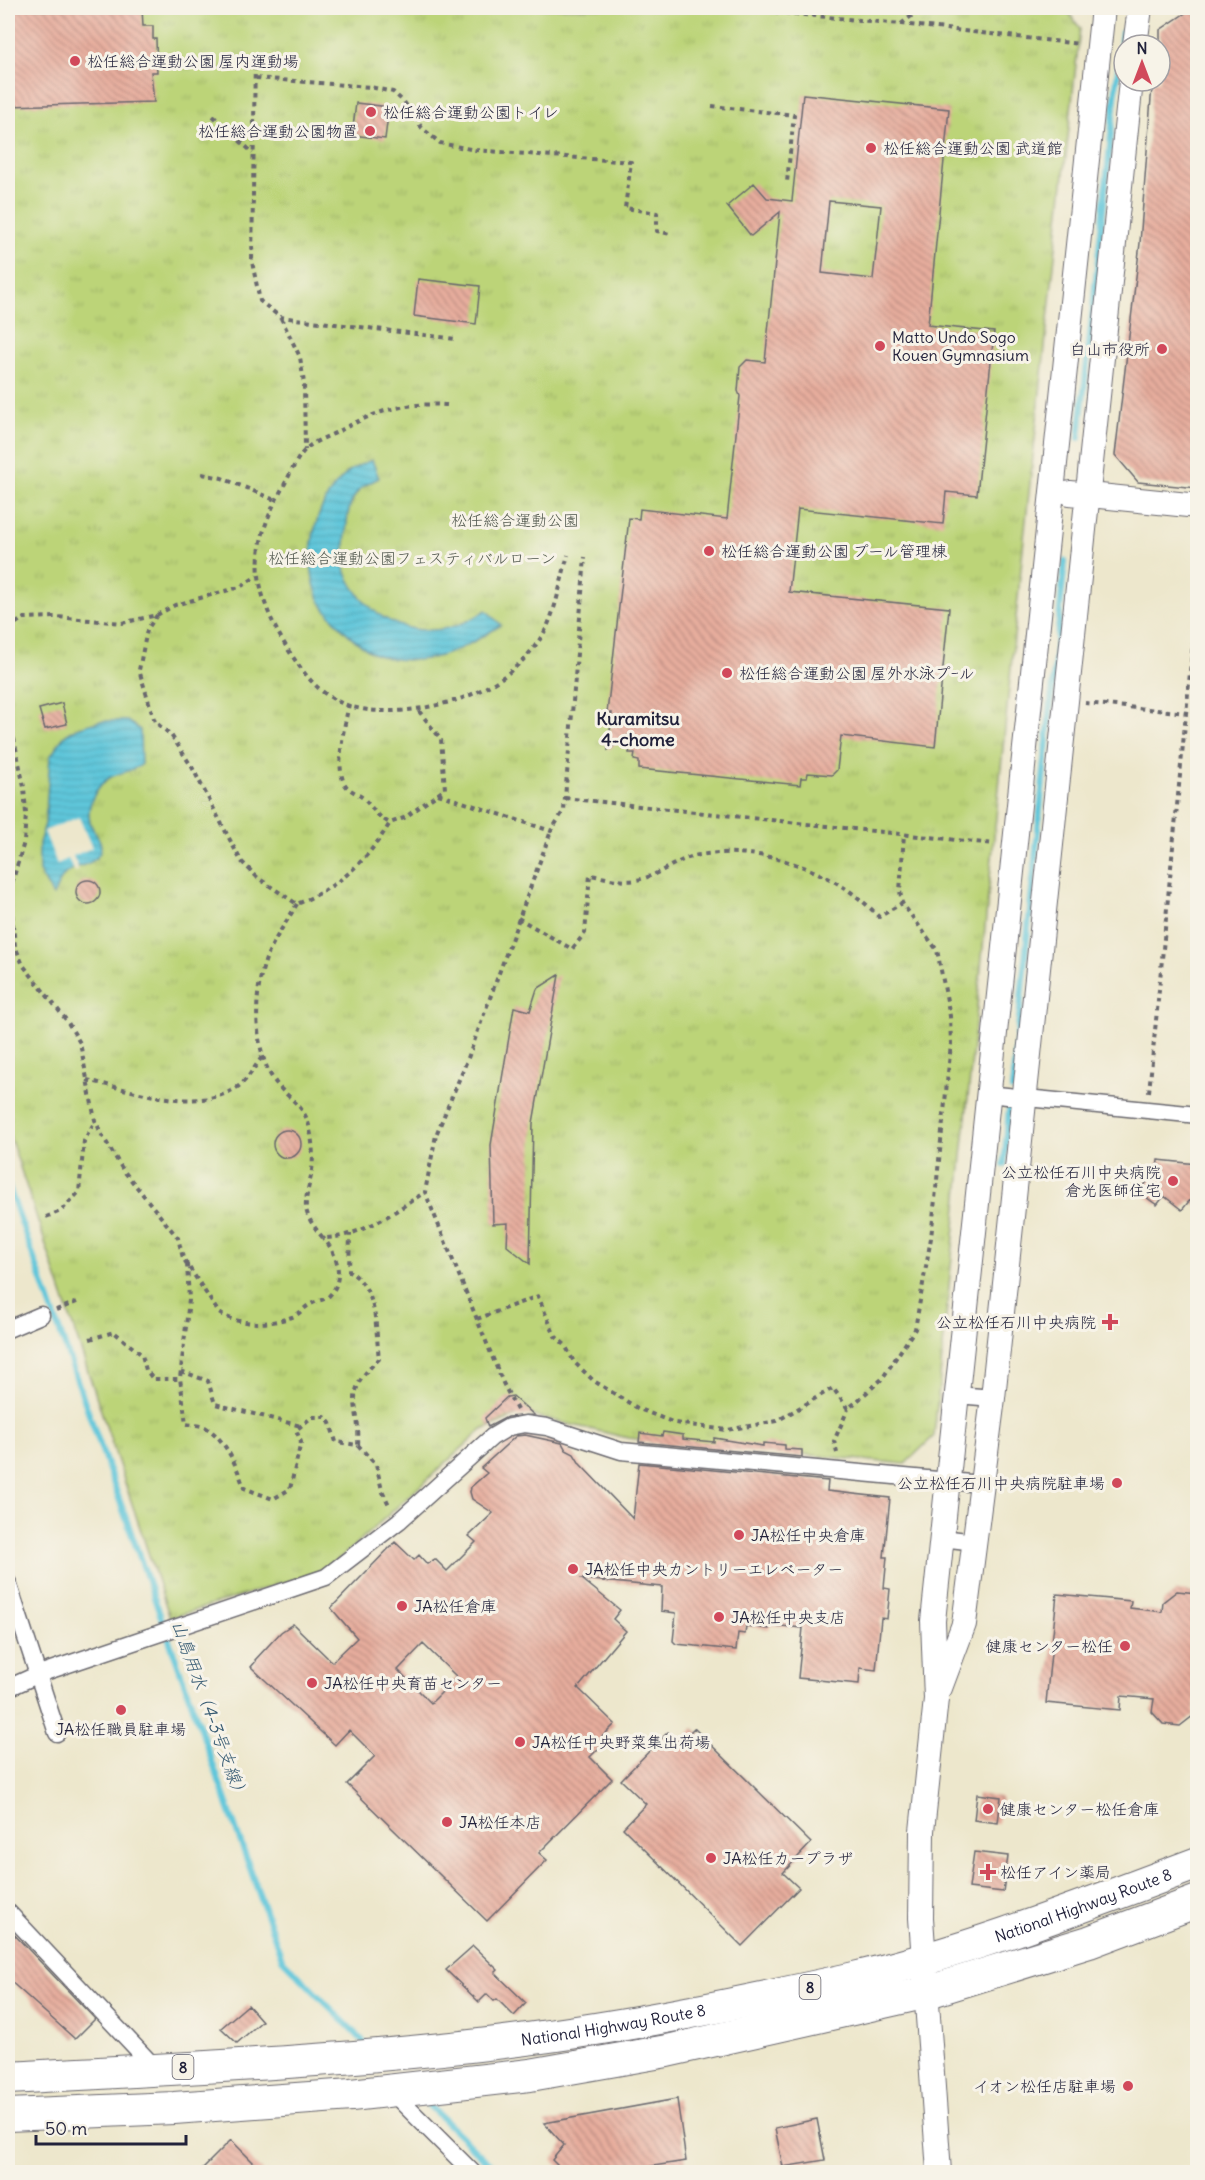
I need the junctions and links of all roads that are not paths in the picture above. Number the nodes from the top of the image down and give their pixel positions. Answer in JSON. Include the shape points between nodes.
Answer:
{"nodes":[{"id":1,"x":1103,"y":8,"type":"edge"},
{"id":2,"x":1140,"y":8,"type":"edge"},
{"id":3,"x":1137,"y":33,"type":"edge"},
{"id":4,"x":1130,"y":93,"type":"edge"},
{"id":5,"x":1052,"y":491,"type":"junction"},
{"id":6,"x":1086,"y":495,"type":"junction"},
{"id":7,"x":1197,"y":506,"type":"edge"},
{"id":8,"x":987,"y":1094,"type":"junction"},
{"id":9,"x":1025,"y":1099,"type":"junction"},
{"id":10,"x":1197,"y":1115,"type":"edge"},
{"id":11,"x":41,"y":1315,"type":"dead end"},
{"id":12,"x":8,"y":1329,"type":"edge"},
{"id":13,"x":957,"y":1395,"type":"junction"},
{"id":14,"x":993,"y":1398,"type":"junction"},
{"id":15,"x":947,"y":1480,"type":"junction"},
{"id":16,"x":981,"y":1484,"type":"junction"},
{"id":17,"x":942,"y":1538,"type":"junction"},
{"id":18,"x":975,"y":1542,"type":"junction"},
{"id":19,"x":8,"y":1584,"type":"edge"},
{"id":20,"x":39,"y":1674,"type":"junction"},
{"id":21,"x":8,"y":1688,"type":"edge"},
{"id":22,"x":936,"y":1699,"type":"junction"},
{"id":23,"x":57,"y":1733,"type":"dead end"},
{"id":24,"x":1197,"y":1863,"type":"edge"},
{"id":25,"x":1197,"y":1900,"type":"edge"},
{"id":26,"x":8,"y":1912,"type":"edge"},
{"id":27,"x":925,"y":1959,"type":"junction"},
{"id":28,"x":928,"y":1992,"type":"junction"},
{"id":29,"x":156,"y":2069,"type":"junction"},
{"id":30,"x":8,"y":2078,"type":"edge"},
{"id":31,"x":390,"y":2090,"type":"junction"},
{"id":32,"x":8,"y":2115,"type":"edge"},
{"id":33,"x":472,"y":2172,"type":"edge"},
{"id":34,"x":939,"y":2172,"type":"edge"}],
"edges":[{"from":1,"to":5,"type":"street"},
{"from":2,"to":3,"type":"street"},
{"from":4,"to":6,"type":"street"},
{"from":5,"to":6,"type":"street"},
{"from":5,"to":8,"type":"street"},
{"from":6,"to":7,"type":"street"},
{"from":6,"to":9,"type":"street"},
{"from":8,"to":9,"type":"street"},
{"from":8,"to":13,"type":"street"},
{"from":9,"to":10,"type":"street"},
{"from":9,"to":14,"type":"street"},
{"from":11,"to":12,"type":"street"},
{"from":13,"to":14,"type":"street"},
{"from":13,"to":15,"type":"street"},
{"from":14,"to":16,"type":"street"},
{"from":15,"to":16,"type":"street"},
{"from":15,"to":17,"type":"street"},
{"from":15,"to":20,"type":"street","via":[[621,1451],[547,1427],[508,1427],[399,1521],[326,1577]]},
{"from":16,"to":18,"type":"street"},
{"from":17,"to":18,"type":"street"},
{"from":17,"to":22,"type":"street","via":[[933,1621]]},
{"from":18,"to":22,"type":"street","via":[[964,1624]]},
{"from":19,"to":20,"type":"street"},
{"from":20,"to":21,"type":"street"},
{"from":20,"to":23,"type":"street"},
{"from":22,"to":27,"type":"street","via":[[922,1831],[921,1918]]},
{"from":24,"to":27,"type":"highway","name":"National Highway Route 8","number":"8"},
{"from":25,"to":28,"type":"highway","name":"National Highway Route 8","number":"8","via":[[1089,1942]]},
{"from":26,"to":29,"type":"street"},
{"from":27,"to":28,"type":"street"},
{"from":27,"to":29,"type":"highway","name":"National Highway Route 8","number":"8","via":[[851,1978],[520,2040],[358,2056]]},
{"from":28,"to":31,"type":"highway","name":"National Highway Route 8","number":"8","via":[[668,2051],[530,2074]]},
{"from":28,"to":34,"type":"street"},
{"from":29,"to":30,"type":"highway","name":"National Highway Route 8","number":"8"},
{"from":31,"to":32,"type":"highway","name":"National Highway Route 8","number":"8","via":[[174,2108]]},
{"from":31,"to":33,"type":"street"}]}
